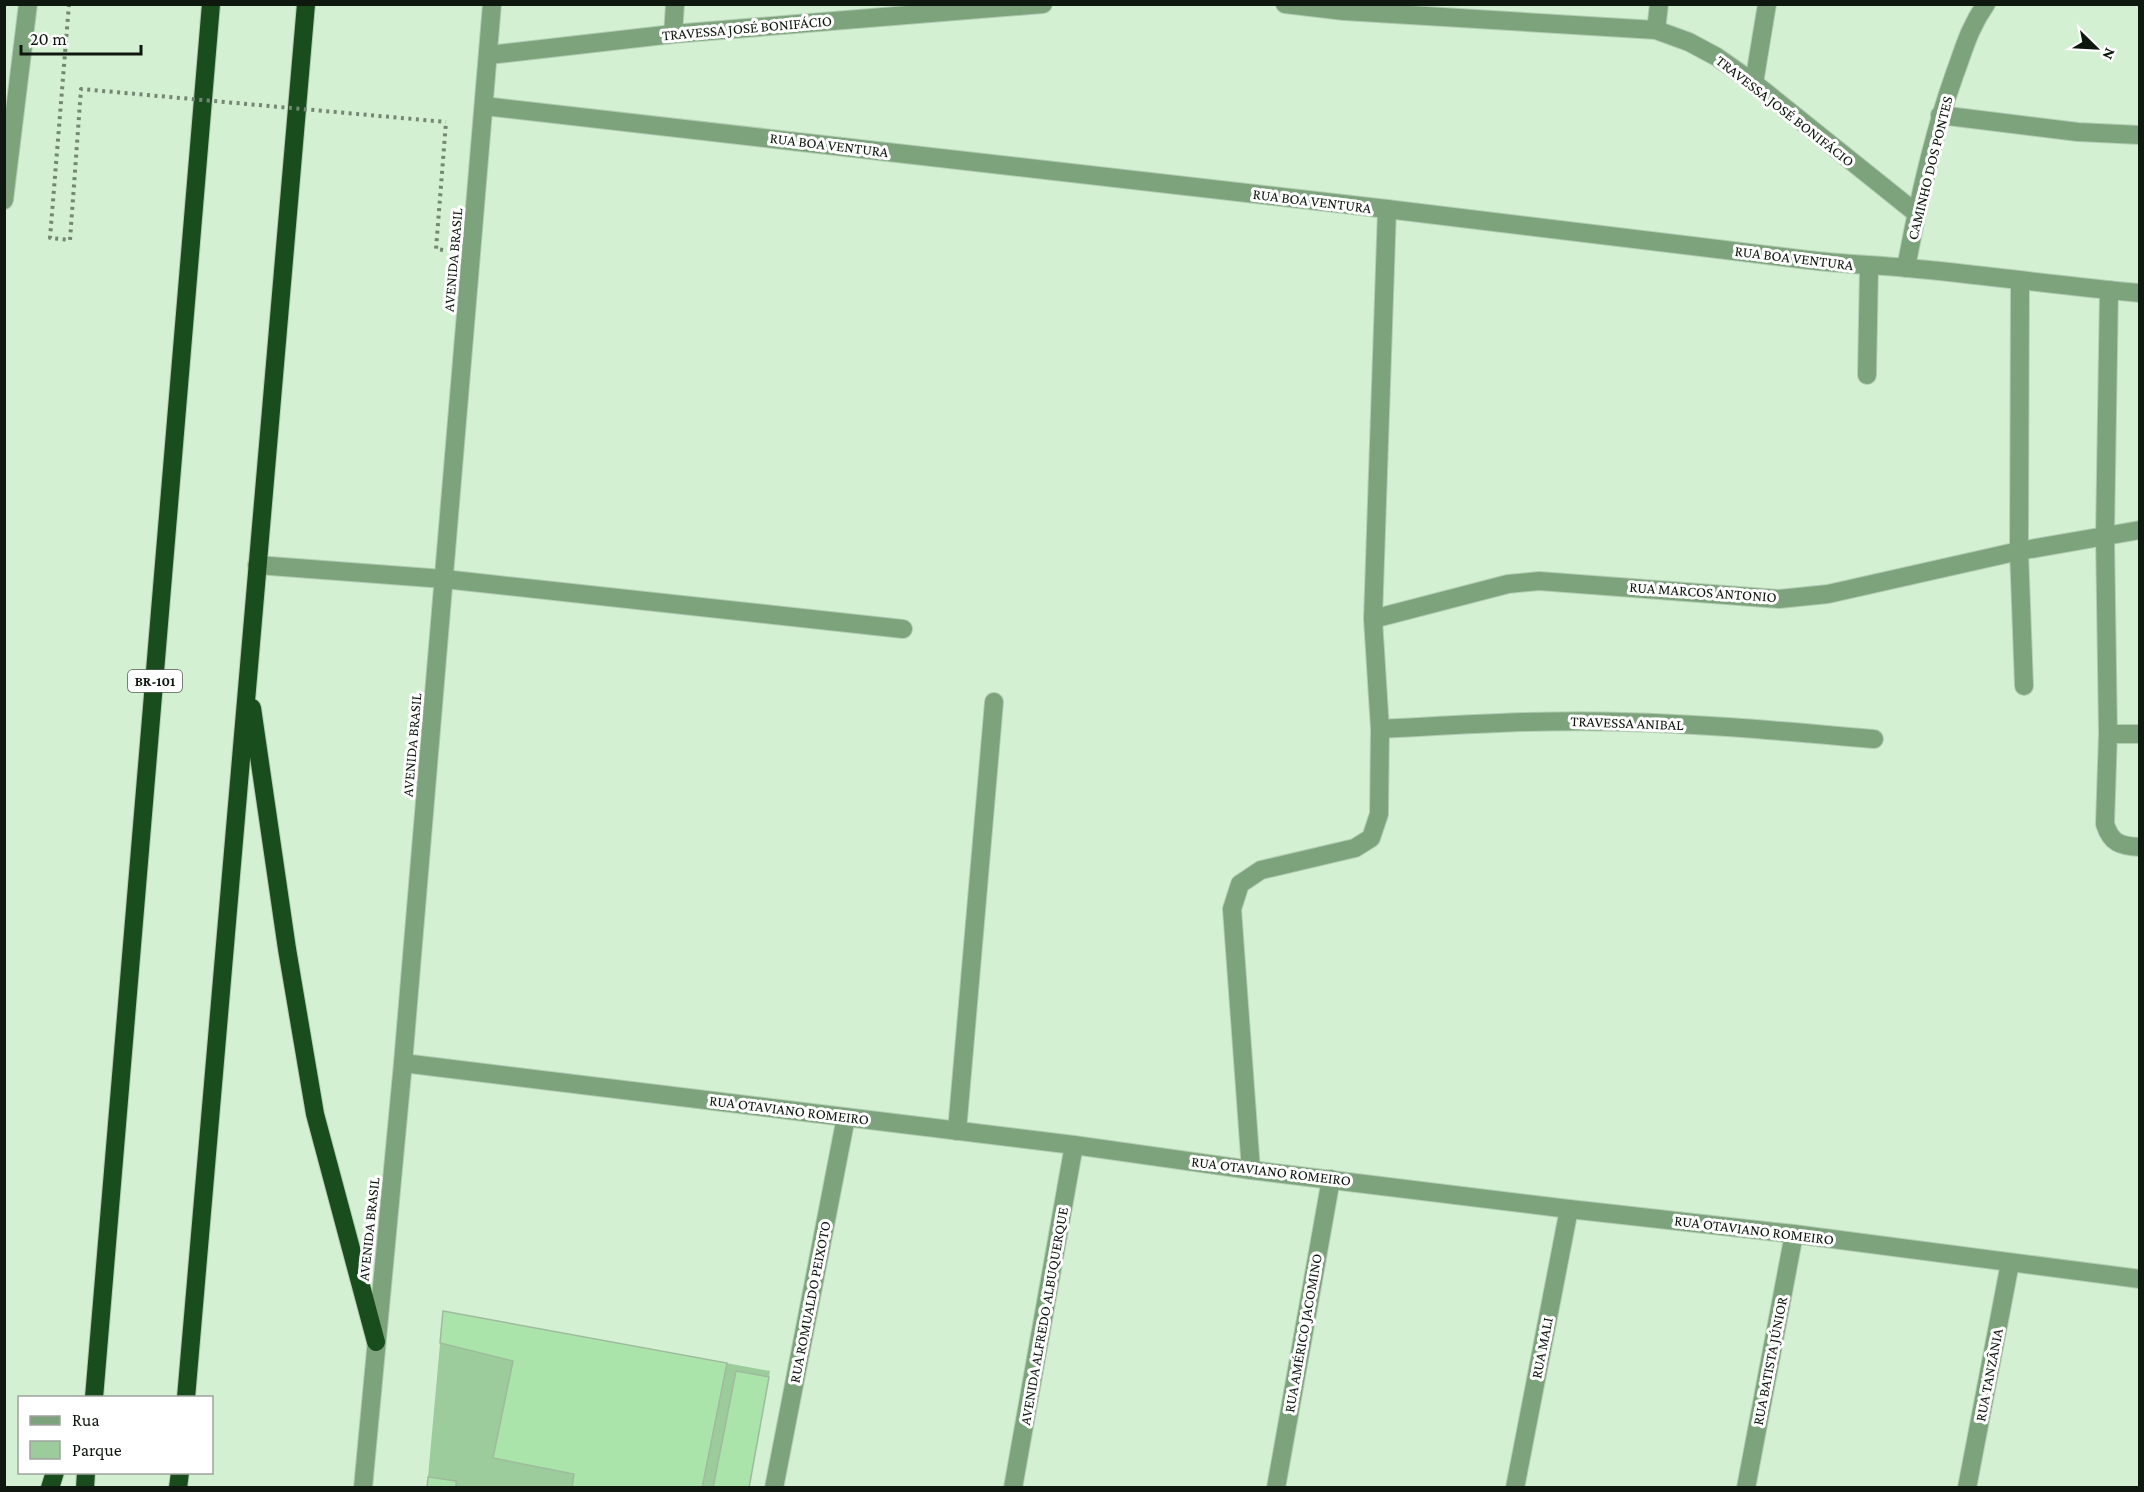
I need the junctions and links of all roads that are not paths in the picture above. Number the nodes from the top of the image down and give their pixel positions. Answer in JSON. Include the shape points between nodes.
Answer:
{"nodes":[{"id":1,"x":28,"y":4,"type":"edge"},
{"id":2,"x":211,"y":4,"type":"edge"},
{"id":3,"x":306,"y":4,"type":"edge"},
{"id":4,"x":492,"y":4,"type":"edge"},
{"id":5,"x":675,"y":4,"type":"edge"},
{"id":6,"x":1043,"y":4,"type":"edge"},
{"id":7,"x":1285,"y":4,"type":"edge"},
{"id":8,"x":1659,"y":4,"type":"edge"},
{"id":9,"x":1767,"y":4,"type":"edge"},
{"id":10,"x":1986,"y":4,"type":"edge"},
{"id":11,"x":963,"y":7,"type":"edge"},
{"id":12,"x":1344,"y":8,"type":"edge"},
{"id":13,"x":1656,"y":30,"type":"junction"},
{"id":14,"x":674,"y":34,"type":"junction"},
{"id":15,"x":489,"y":56,"type":"junction"},
{"id":16,"x":1754,"y":83,"type":"junction"},
{"id":17,"x":484,"y":106,"type":"junction"},
{"id":18,"x":1940,"y":115,"type":"junction"},
{"id":19,"x":2139,"y":135,"type":"edge"},
{"id":20,"x":4,"y":200,"type":"edge"},
{"id":21,"x":1387,"y":209,"type":"junction"},
{"id":22,"x":1916,"y":213,"type":"junction"},
{"id":23,"x":1869,"y":267,"type":"junction"},
{"id":24,"x":1906,"y":268,"type":"junction"},
{"id":25,"x":2020,"y":282,"type":"junction"},
{"id":26,"x":2109,"y":290,"type":"junction"},
{"id":27,"x":2139,"y":293,"type":"edge"},
{"id":28,"x":1867,"y":375,"type":"dead end"},
{"id":29,"x":2139,"y":530,"type":"edge"},
{"id":30,"x":2105,"y":535,"type":"junction"},
{"id":31,"x":2019,"y":550,"type":"junction"},
{"id":32,"x":257,"y":565,"type":"junction"},
{"id":33,"x":444,"y":579,"type":"junction"},
{"id":34,"x":1373,"y":619,"type":"junction"},
{"id":35,"x":903,"y":629,"type":"dead end"},
{"id":36,"x":248,"y":676,"type":"junction"},
{"id":37,"x":2024,"y":686,"type":"dead end"},
{"id":38,"x":994,"y":702,"type":"dead end"},
{"id":39,"x":1380,"y":729,"type":"junction"},
{"id":40,"x":2108,"y":734,"type":"junction"},
{"id":41,"x":2139,"y":734,"type":"edge"},
{"id":42,"x":1874,"y":739,"type":"dead end"},
{"id":43,"x":2139,"y":847,"type":"edge"},
{"id":44,"x":403,"y":1063,"type":"junction"},
{"id":45,"x":846,"y":1117,"type":"junction"},
{"id":46,"x":957,"y":1131,"type":"junction"},
{"id":47,"x":1074,"y":1145,"type":"junction"},
{"id":48,"x":1251,"y":1170,"type":"junction"},
{"id":49,"x":1331,"y":1179,"type":"junction"},
{"id":50,"x":1569,"y":1209,"type":"junction"},
{"id":51,"x":1794,"y":1234,"type":"junction"},
{"id":52,"x":2010,"y":1263,"type":"junction"},
{"id":53,"x":2139,"y":1279,"type":"edge"},
{"id":54,"x":376,"y":1342,"type":"junction"},
{"id":55,"x":98,"y":1358,"type":"junction"},
{"id":56,"x":85,"y":1396,"type":"edge"},
{"id":57,"x":94,"y":1396,"type":"edge"},
{"id":58,"x":186,"y":1396,"type":"edge"},
{"id":59,"x":363,"y":1488,"type":"edge"},
{"id":60,"x":774,"y":1488,"type":"edge"},
{"id":61,"x":1013,"y":1488,"type":"edge"},
{"id":62,"x":1276,"y":1488,"type":"edge"},
{"id":63,"x":1515,"y":1488,"type":"edge"},
{"id":64,"x":1746,"y":1488,"type":"edge"},
{"id":65,"x":1967,"y":1488,"type":"edge"}],
"edges":[{"from":1,"to":20,"type":"street"},
{"from":2,"to":55,"type":"highway","number":"BR-101"},
{"from":3,"to":32,"type":"highway"},
{"from":4,"to":15,"type":"street","name":"AVENIDA BRASIL"},
{"from":5,"to":14,"type":"street"},
{"from":6,"to":11,"type":"street","name":"TRAVESSA JOSÉ BONIFÁCIO"},
{"from":7,"to":12,"type":"street","name":"TRAVESSA JOSÉ BONIFÁCIO"},
{"from":8,"to":13,"type":"street"},
{"from":9,"to":16,"type":"street"},
{"from":10,"to":18,"type":"street","name":"CAMINHO DOS PONTES","via":[[1973,23]]},
{"from":11,"to":14,"type":"street","name":"TRAVESSA JOSÉ BONIFÁCIO"},
{"from":12,"to":13,"type":"street","name":"TRAVESSA JOSÉ BONIFÁCIO"},
{"from":13,"to":16,"type":"street","name":"TRAVESSA JOSÉ BONIFÁCIO","via":[[1717,57]]},
{"from":14,"to":15,"type":"street","name":"TRAVESSA JOSÉ BONIFÁCIO"},
{"from":15,"to":17,"type":"street","name":"AVENIDA BRASIL"},
{"from":16,"to":22,"type":"street","name":"TRAVESSA JOSÉ BONIFÁCIO"},
{"from":17,"to":21,"type":"street","name":"RUA BOA VENTURA"},
{"from":17,"to":33,"type":"street","name":"AVENIDA BRASIL"},
{"from":18,"to":19,"type":"street","via":[[2078,132]]},
{"from":18,"to":22,"type":"street","name":"CAMINHO DOS PONTES"},
{"from":21,"to":23,"type":"street","name":"RUA BOA VENTURA"},
{"from":21,"to":34,"type":"street"},
{"from":22,"to":24,"type":"street","name":"CAMINHO DOS PONTES"},
{"from":23,"to":24,"type":"street","name":"RUA BOA VENTURA"},
{"from":23,"to":28,"type":"street"},
{"from":24,"to":25,"type":"street","name":"RUA BOA VENTURA"},
{"from":25,"to":26,"type":"street","name":"RUA BOA VENTURA"},
{"from":25,"to":31,"type":"street"},
{"from":26,"to":27,"type":"street","name":"RUA BOA VENTURA"},
{"from":26,"to":30,"type":"street"},
{"from":29,"to":30,"type":"street","name":"RUA MARCOS ANTONIO"},
{"from":30,"to":31,"type":"street","name":"RUA MARCOS ANTONIO"},
{"from":30,"to":40,"type":"street"},
{"from":31,"to":34,"type":"street","name":"RUA MARCOS ANTONIO","via":[[1828,594],[1779,599],[1539,581],[1508,584]]},
{"from":31,"to":37,"type":"street"},
{"from":32,"to":33,"type":"street"},
{"from":32,"to":36,"type":"highway"},
{"from":33,"to":35,"type":"street"},
{"from":33,"to":44,"type":"street","name":"AVENIDA BRASIL"},
{"from":34,"to":39,"type":"street"},
{"from":36,"to":54,"type":"highway","via":[[315,1114]]},
{"from":36,"to":58,"type":"highway"},
{"from":38,"to":46,"type":"street"},
{"from":39,"to":42,"type":"street","name":"TRAVESSA ANIBAL","via":[[1534,721],[1625,722]]},
{"from":39,"to":48,"type":"street","via":[[1379,814],[1371,838],[1355,848],[1261,870],[1240,884],[1232,909]]},
{"from":40,"to":41,"type":"street"},
{"from":40,"to":43,"type":"street","via":[[2105,824],[2109,837],[2117,843]]},
{"from":44,"to":45,"type":"street","name":"RUA OTAVIANO ROMEIRO"},
{"from":44,"to":54,"type":"street","name":"AVENIDA BRASIL"},
{"from":45,"to":46,"type":"street","name":"RUA OTAVIANO ROMEIRO"},
{"from":45,"to":60,"type":"street","name":"RUA ROMUALDO PEIXOTO"},
{"from":46,"to":47,"type":"street","name":"RUA OTAVIANO ROMEIRO"},
{"from":47,"to":48,"type":"street","name":"RUA OTAVIANO ROMEIRO"},
{"from":47,"to":61,"type":"street","name":"AVENIDA ALFREDO ALBUQUERQUE"},
{"from":48,"to":49,"type":"street","name":"RUA OTAVIANO ROMEIRO"},
{"from":49,"to":50,"type":"street","name":"RUA OTAVIANO ROMEIRO"},
{"from":49,"to":62,"type":"street","name":"RUA AMÉRICO JACOMINO"},
{"from":50,"to":51,"type":"street","name":"RUA OTAVIANO ROMEIRO"},
{"from":50,"to":63,"type":"street","name":"RUA MALI"},
{"from":51,"to":52,"type":"street","name":"RUA OTAVIANO ROMEIRO"},
{"from":51,"to":64,"type":"street","name":"RUA BATISTA JÚNIOR"},
{"from":52,"to":53,"type":"street","name":"RUA OTAVIANO ROMEIRO"},
{"from":52,"to":65,"type":"street","name":"RUA TANZÂNIA"},
{"from":54,"to":59,"type":"street","name":"AVENIDA BRASIL"},
{"from":55,"to":56,"type":"highway"},
{"from":55,"to":57,"type":"highway","number":"BR-101"}]}
